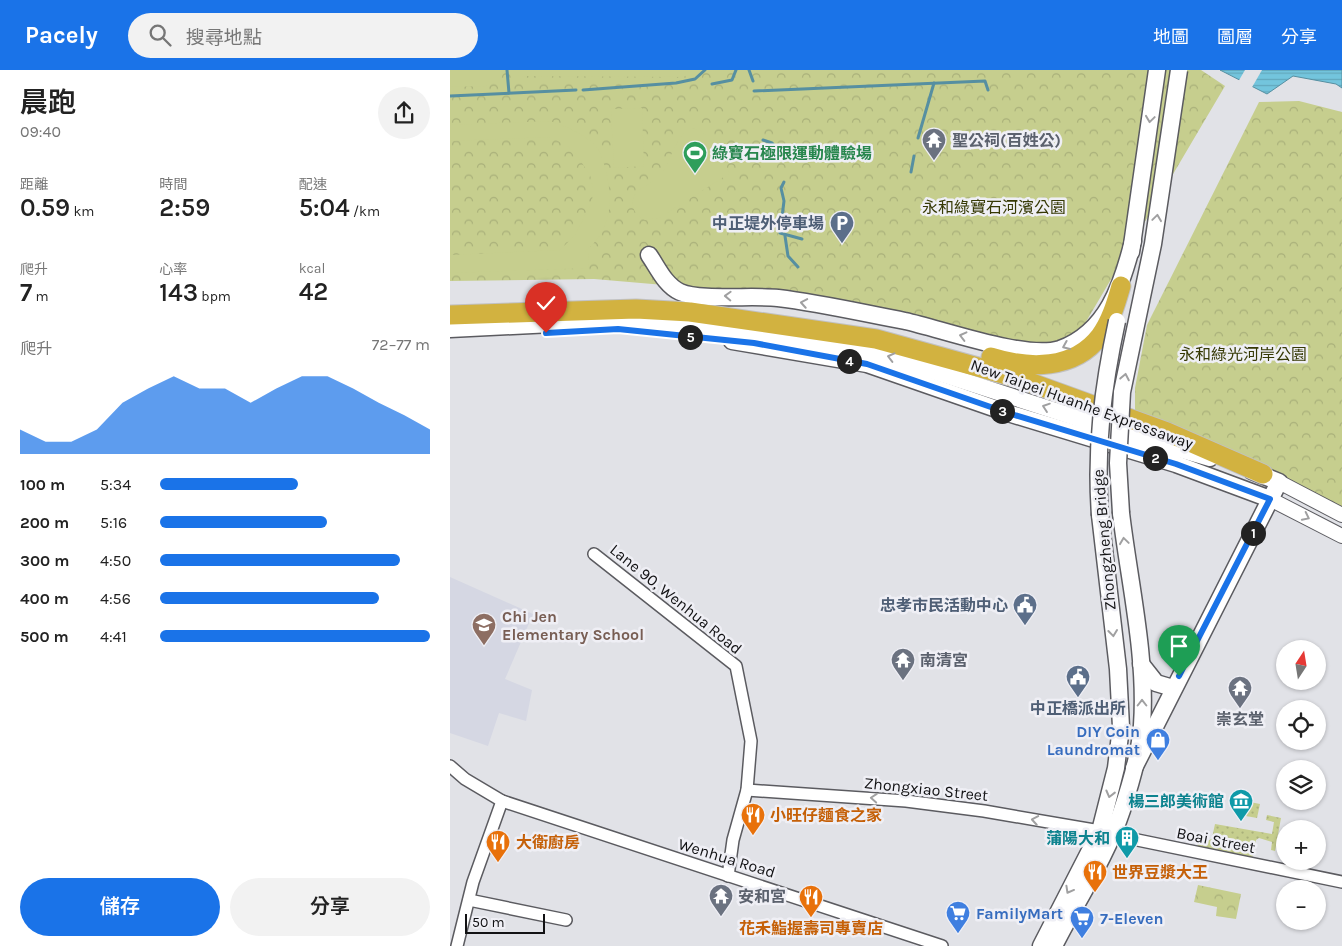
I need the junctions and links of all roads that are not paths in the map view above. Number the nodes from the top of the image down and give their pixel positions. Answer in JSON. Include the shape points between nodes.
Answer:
{"nodes":[{"id":1,"x":1157,"y":70,"type":"edge"},
{"id":2,"x":1179,"y":70,"type":"edge"},
{"id":3,"x":1133,"y":242,"type":"junction"},
{"id":4,"x":650,"y":254,"type":"dead end"},
{"id":5,"x":1121,"y":286,"type":"junction"},
{"id":6,"x":690,"y":312,"type":"junction"},
{"id":7,"x":450,"y":315,"type":"edge"},
{"id":8,"x":450,"y":329,"type":"edge"},
{"id":9,"x":450,"y":340,"type":"edge"},
{"id":10,"x":1142,"y":445,"type":"junction"},
{"id":11,"x":1271,"y":478,"type":"junction"},
{"id":12,"x":1270,"y":499,"type":"junction"},
{"id":13,"x":1342,"y":516,"type":"edge"},
{"id":14,"x":1342,"y":536,"type":"edge"},
{"id":15,"x":594,"y":554,"type":"dead end"},
{"id":16,"x":1141,"y":664,"type":"junction"},
{"id":17,"x":1173,"y":688,"type":"junction"},
{"id":18,"x":450,"y":766,"type":"edge"},
{"id":19,"x":1134,"y":768,"type":"junction"},
{"id":20,"x":747,"y":790,"type":"junction"},
{"id":21,"x":502,"y":801,"type":"junction"},
{"id":22,"x":1106,"y":833,"type":"junction"},
{"id":23,"x":728,"y":876,"type":"junction"},
{"id":24,"x":1342,"y":882,"type":"edge"},
{"id":25,"x":469,"y":900,"type":"junction"},
{"id":26,"x":566,"y":920,"type":"dead end"},
{"id":27,"x":458,"y":946,"type":"edge"},
{"id":28,"x":942,"y":946,"type":"edge"},
{"id":29,"x":1041,"y":946,"type":"edge"},
{"id":30,"x":1054,"y":946,"type":"edge"}],
"edges":[{"from":1,"to":3,"type":"main road","name":"Zhongzheng Bridge","one_way":true},
{"from":16,"to":2,"type":"main road","name":"Zhongzheng Bridge","one_way":true,"bridge":true,"via":[[1120,513],[1118,463],[1122,392],[1153,244]]},
{"from":3,"to":5,"type":"main road"},
{"from":3,"to":22,"type":"main road","name":"Zhongzheng Bridge","one_way":true,"bridge":true,"via":[[1108,365],[1098,458],[1100,515],[1118,669],[1121,727]]},
{"from":5,"to":4,"type":"main road","one_way":true,"via":[[1091,330],[1077,341],[1042,352],[777,298],[680,292],[666,281]]},
{"from":5,"to":6,"type":"highway","via":[[1111,317],[1087,350],[1068,359],[1031,366],[928,340],[746,312]]},
{"from":6,"to":7,"type":"highway","name":"New Taipei Huanhe Expressaway","via":[[636,309]]},
{"from":6,"to":11,"type":"highway","name":"New Taipei Huanhe Expressaway","via":[[876,339],[978,366],[1167,432]]},
{"from":10,"to":8,"type":"main road","one_way":true,"via":[[1112,429],[893,358],[766,333],[632,320]]},
{"from":9,"to":10,"type":"main road","via":[[618,329],[754,343],[867,364],[1008,413]]},
{"from":10,"to":11,"type":"main road"},
{"from":10,"to":12,"type":"main road","via":[[1176,464]]},
{"from":11,"to":12,"type":"main road"},
{"from":11,"to":13,"type":"street"},
{"from":12,"to":14,"type":"street","one_way":true},
{"from":12,"to":17,"type":"main road"},
{"from":15,"to":20,"type":"street","name":"Lane 90, Wenhua Road","via":[[736,666],[751,741]]},
{"from":16,"to":17,"type":"main road","via":[[1156,683]]},
{"from":19,"to":16,"type":"main road","name":"Zhongzheng Bridge","one_way":true,"via":[[1142,725]]},
{"from":17,"to":19,"type":"main road"},
{"from":18,"to":21,"type":"street","name":"Wenhua Road"},
{"from":19,"to":22,"type":"main road","via":[[1122,810]]},
{"from":22,"to":20,"type":"street","name":"Zhongxiao Street","one_way":true,"via":[[906,801]]},
{"from":20,"to":23,"type":"street","name":"Lane 90, Wenhua Road"},
{"from":21,"to":23,"type":"street","name":"Wenhua Road"},
{"from":21,"to":25,"type":"street"},
{"from":22,"to":24,"type":"street","name":"Boai Street"},
{"from":22,"to":29,"type":"main road","one_way":true},
{"from":22,"to":30,"type":"main road"},
{"from":23,"to":28,"type":"street","name":"Wenhua Road"},
{"from":25,"to":26,"type":"street"},
{"from":25,"to":27,"type":"street"}]}
